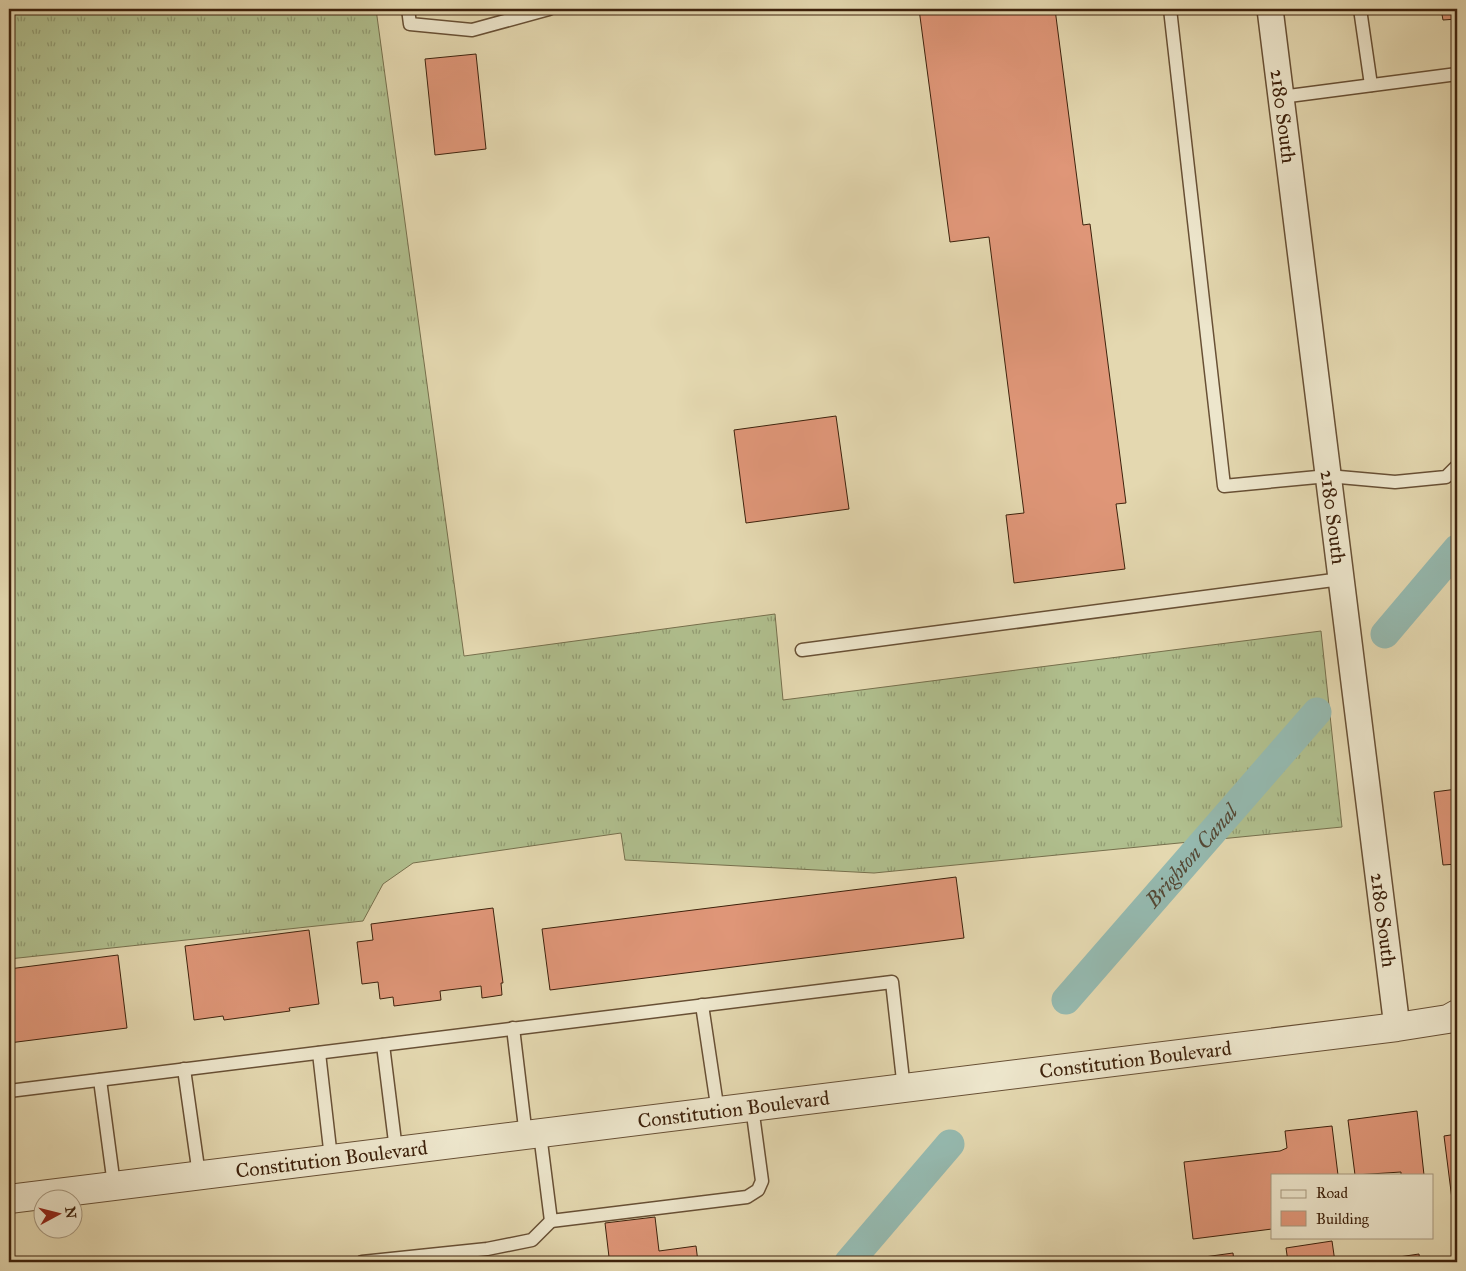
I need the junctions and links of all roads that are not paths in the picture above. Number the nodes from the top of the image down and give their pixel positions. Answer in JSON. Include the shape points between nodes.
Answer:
{"nodes":[{"id":1,"x":408,"y":9,"type":"edge"},
{"id":2,"x":550,"y":9,"type":"edge"},
{"id":3,"x":1170,"y":9,"type":"edge"},
{"id":4,"x":1270,"y":9,"type":"edge"},
{"id":5,"x":1360,"y":9,"type":"edge"},
{"id":6,"x":1457,"y":74,"type":"edge"},
{"id":7,"x":1371,"y":85,"type":"junction"},
{"id":8,"x":1281,"y":97,"type":"junction"},
{"id":9,"x":1457,"y":466,"type":"edge"},
{"id":10,"x":1328,"y":476,"type":"junction"},
{"id":11,"x":1341,"y":579,"type":"junction"},
{"id":12,"x":802,"y":650,"type":"dead end"},
{"id":13,"x":702,"y":1005,"type":"junction"},
{"id":14,"x":1454,"y":1020,"type":"edge"},
{"id":15,"x":1397,"y":1027,"type":"junction"},
{"id":16,"x":513,"y":1028,"type":"junction"},
{"id":17,"x":383,"y":1045,"type":"junction"},
{"id":18,"x":318,"y":1053,"type":"junction"},
{"id":19,"x":184,"y":1069,"type":"junction"},
{"id":20,"x":100,"y":1080,"type":"junction"},
{"id":21,"x":904,"y":1089,"type":"junction"},
{"id":22,"x":9,"y":1091,"type":"edge"},
{"id":23,"x":752,"y":1107,"type":"junction"},
{"id":24,"x":718,"y":1112,"type":"junction"},
{"id":25,"x":533,"y":1135,"type":"junction"},
{"id":26,"x":396,"y":1150,"type":"junction"},
{"id":27,"x":331,"y":1158,"type":"junction"},
{"id":28,"x":199,"y":1175,"type":"junction"},
{"id":29,"x":114,"y":1185,"type":"junction"},
{"id":30,"x":9,"y":1199,"type":"edge"},
{"id":31,"x":551,"y":1221,"type":"junction"},
{"id":32,"x":362,"y":1262,"type":"edge"}],
"edges":[{"from":1,"to":2,"type":"lane","via":[[410,24],[472,30]]},
{"from":3,"to":10,"type":"lane","via":[[1224,486]]},
{"from":4,"to":8,"type":"street","name":"2180 South"},
{"from":5,"to":7,"type":"lane"},
{"from":6,"to":7,"type":"lane"},
{"from":7,"to":8,"type":"lane"},
{"from":8,"to":10,"type":"street","name":"2180 South"},
{"from":9,"to":10,"type":"lane","via":[[1446,477],[1395,482]]},
{"from":10,"to":11,"type":"street","name":"2180 South"},
{"from":11,"to":12,"type":"lane"},
{"from":11,"to":15,"type":"street","name":"2180 South"},
{"from":13,"to":16,"type":"lane"},
{"from":13,"to":21,"type":"lane","via":[[892,982]]},
{"from":13,"to":24,"type":"lane"},
{"from":14,"to":15,"type":"street","name":"Constitution Boulevard"},
{"from":15,"to":21,"type":"street","name":"Constitution Boulevard"},
{"from":16,"to":17,"type":"lane"},
{"from":16,"to":25,"type":"lane"},
{"from":17,"to":18,"type":"lane"},
{"from":17,"to":26,"type":"lane"},
{"from":18,"to":19,"type":"lane"},
{"from":18,"to":27,"type":"lane"},
{"from":19,"to":20,"type":"lane"},
{"from":19,"to":28,"type":"lane"},
{"from":20,"to":22,"type":"lane"},
{"from":20,"to":29,"type":"lane"},
{"from":21,"to":23,"type":"street","name":"Constitution Boulevard"},
{"from":23,"to":24,"type":"street","name":"Constitution Boulevard"},
{"from":23,"to":31,"type":"lane","via":[[762,1181],[758,1190],[747,1198]]},
{"from":24,"to":25,"type":"street","name":"Constitution Boulevard"},
{"from":25,"to":26,"type":"street","name":"Constitution Boulevard"},
{"from":25,"to":31,"type":"lane"},
{"from":26,"to":27,"type":"street","name":"Constitution Boulevard"},
{"from":27,"to":28,"type":"street","name":"Constitution Boulevard"},
{"from":28,"to":29,"type":"street","name":"Constitution Boulevard"},
{"from":29,"to":30,"type":"street","name":"Constitution Boulevard"},
{"from":31,"to":32,"type":"lane","via":[[532,1240],[487,1249]]}]}
